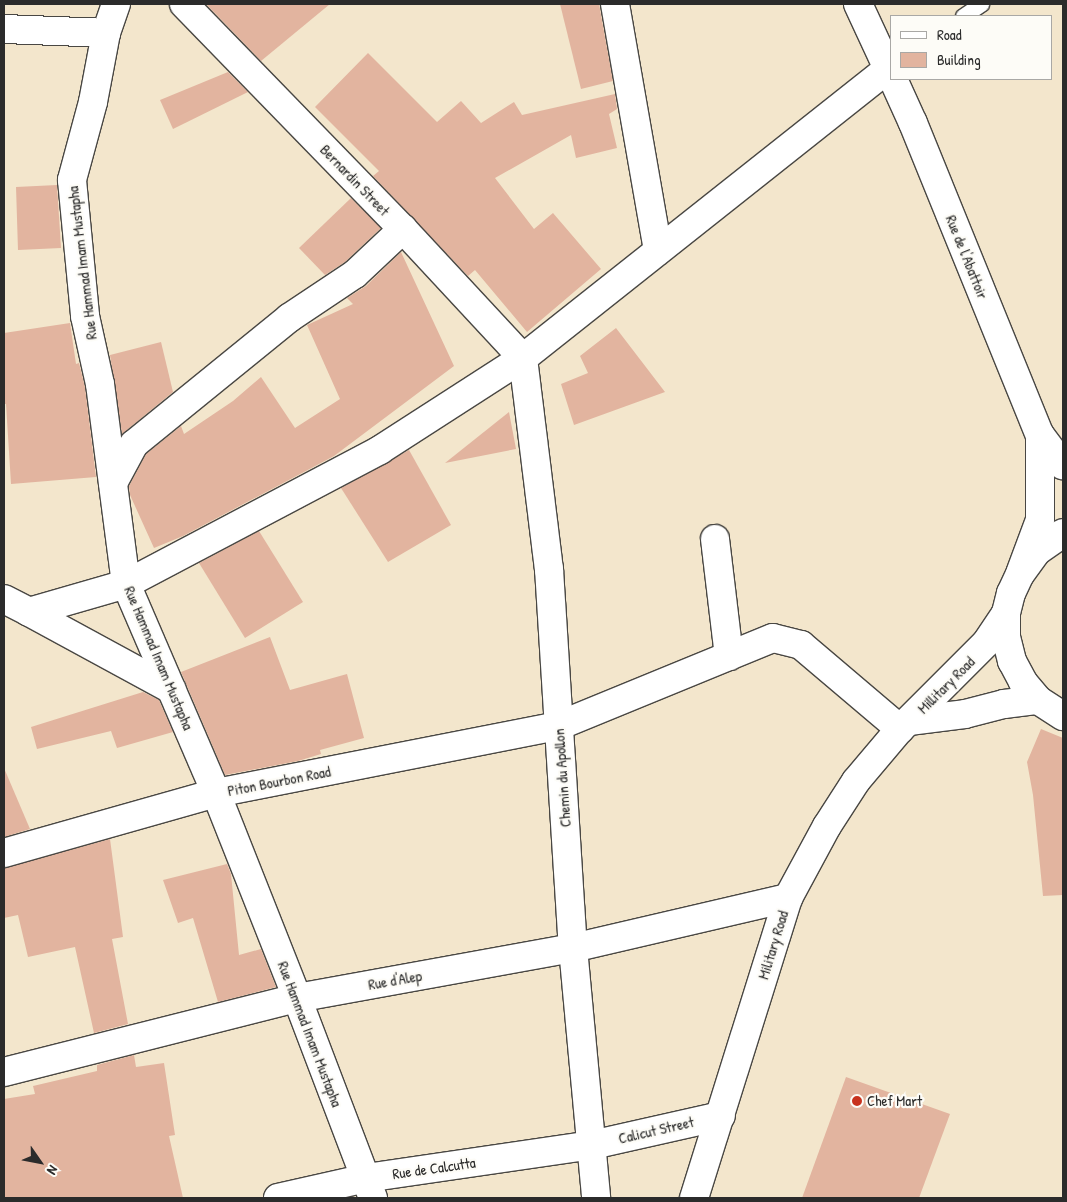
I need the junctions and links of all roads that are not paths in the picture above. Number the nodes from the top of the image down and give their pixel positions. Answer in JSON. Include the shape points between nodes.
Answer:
{"nodes":[{"id":1,"x":116,"y":4,"type":"edge"},
{"id":2,"x":184,"y":4,"type":"edge"},
{"id":3,"x":615,"y":4,"type":"edge"},
{"id":4,"x":858,"y":4,"type":"edge"},
{"id":5,"x":981,"y":4,"type":"edge"},
{"id":6,"x":964,"y":15,"type":"edge"},
{"id":7,"x":4,"y":30,"type":"edge"},
{"id":8,"x":106,"y":33,"type":"junction"},
{"id":9,"x":890,"y":70,"type":"edge"},
{"id":10,"x":890,"y":73,"type":"edge"},
{"id":11,"x":894,"y":80,"type":"edge"},
{"id":12,"x":403,"y":229,"type":"junction"},
{"id":13,"x":658,"y":250,"type":"junction"},
{"id":14,"x":523,"y":358,"type":"junction"},
{"id":15,"x":1040,"y":435,"type":"junction"},
{"id":16,"x":1063,"y":465,"type":"edge"},
{"id":17,"x":113,"y":484,"type":"junction"},
{"id":18,"x":1063,"y":533,"type":"edge"},
{"id":19,"x":715,"y":539,"type":"dead end"},
{"id":20,"x":1020,"y":574,"type":"junction"},
{"id":21,"x":126,"y":584,"type":"junction"},
{"id":22,"x":4,"y":599,"type":"edge"},
{"id":23,"x":29,"y":612,"type":"junction"},
{"id":24,"x":1006,"y":613,"type":"junction"},
{"id":25,"x":729,"y":656,"type":"junction"},
{"id":26,"x":171,"y":689,"type":"junction"},
{"id":27,"x":1038,"y":700,"type":"junction"},
{"id":28,"x":1063,"y":716,"type":"edge"},
{"id":29,"x":904,"y":725,"type":"junction"},
{"id":30,"x":558,"y":726,"type":"junction"},
{"id":31,"x":216,"y":793,"type":"junction"},
{"id":32,"x":4,"y":853,"type":"edge"},
{"id":33,"x":788,"y":898,"type":"junction"},
{"id":34,"x":573,"y":948,"type":"junction"},
{"id":35,"x":297,"y":998,"type":"junction"},
{"id":36,"x":4,"y":1072,"type":"edge"},
{"id":37,"x":720,"y":1116,"type":"junction"},
{"id":38,"x":592,"y":1145,"type":"junction"},
{"id":39,"x":369,"y":1188,"type":"edge"},
{"id":40,"x":278,"y":1198,"type":"edge"},
{"id":41,"x":596,"y":1198,"type":"edge"},
{"id":42,"x":694,"y":1198,"type":"edge"}],
"edges":[{"from":1,"to":8,"type":"street","name":"Rue Hammad Imam Mustapha"},
{"from":2,"to":12,"type":"street","name":"Bernardin Street"},
{"from":3,"to":13,"type":"street"},
{"from":4,"to":9,"type":"street","name":"Rue de l'Abattoir"},
{"from":5,"to":6,"type":"lane"},
{"from":7,"to":8,"type":"street"},
{"from":8,"to":17,"type":"street","name":"Rue Hammad Imam Mustapha","via":[[93,102],[72,180],[85,316],[100,384]]},
{"from":10,"to":13,"type":"street"},
{"from":11,"to":15,"type":"street","name":"Rue de l'Abattoir"},
{"from":12,"to":14,"type":"street","name":"Bernardin Street"},
{"from":12,"to":17,"type":"street","via":[[355,274],[288,318],[134,444]]},
{"from":13,"to":14,"type":"street"},
{"from":14,"to":21,"type":"street","via":[[380,450]]},
{"from":14,"to":30,"type":"street","name":"Chemin du Apollon","via":[[548,569]]},
{"from":15,"to":16,"type":"street","name":"Rue de l'Abattoir"},
{"from":15,"to":20,"type":"street","name":"Rue de l'Abattoir","via":[[1040,520]]},
{"from":17,"to":21,"type":"street","name":"Rue Hammad Imam Mustapha"},
{"from":18,"to":20,"type":"street","via":[[1037,552]]},
{"from":19,"to":25,"type":"street"},
{"from":20,"to":24,"type":"street"},
{"from":21,"to":23,"type":"street"},
{"from":21,"to":26,"type":"street","name":"Rue Hammad Imam Mustapha"},
{"from":22,"to":23,"type":"street"},
{"from":23,"to":26,"type":"street"},
{"from":24,"to":27,"type":"street","via":[[1006,637],[1012,661]]},
{"from":24,"to":29,"type":"street","name":"Millitary Road","via":[[986,643]]},
{"from":25,"to":29,"type":"street","name":"Piton Bourbon Road","via":[[773,638],[801,645]]},
{"from":25,"to":30,"type":"street","name":"Piton Bourbon Road"},
{"from":26,"to":31,"type":"street","name":"Rue Hammad Imam Mustapha"},
{"from":27,"to":28,"type":"street"},
{"from":27,"to":29,"type":"street","name":"Millitary Road"},
{"from":29,"to":33,"type":"street","name":"Military Road","via":[[856,781]]},
{"from":30,"to":31,"type":"street","name":"Piton Bourbon Road"},
{"from":30,"to":34,"type":"street","name":"Chemin du Apollon"},
{"from":31,"to":32,"type":"street","name":"Piton Bourbon Road"},
{"from":31,"to":35,"type":"street","name":"Rue Hammad Imam Mustapha"},
{"from":33,"to":34,"type":"street","name":"Rue d'Alep"},
{"from":33,"to":37,"type":"street","name":"Military Road"},
{"from":34,"to":35,"type":"street","name":"Rue d'Alep"},
{"from":34,"to":38,"type":"street","name":"Chemin du Apollon"},
{"from":35,"to":36,"type":"street","name":"Rue d'Alep"},
{"from":35,"to":39,"type":"street","name":"Rue Hammad Imam Mustapha"},
{"from":37,"to":38,"type":"street","name":"Calicut Street"},
{"from":37,"to":42,"type":"street","name":"Military Road"},
{"from":38,"to":39,"type":"street","name":"Rue de Calcutta"},
{"from":38,"to":41,"type":"street","name":"Chemin du Apollon"},
{"from":39,"to":40,"type":"street","name":"Rue de Calcutta"}]}
